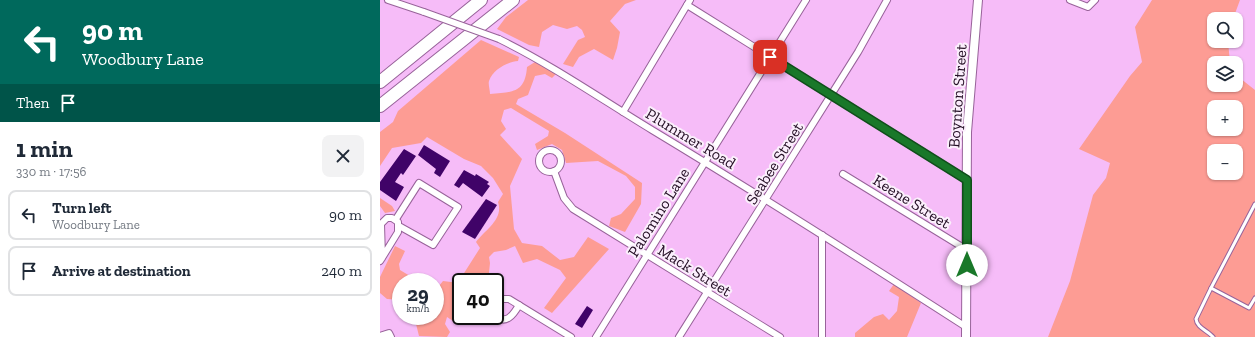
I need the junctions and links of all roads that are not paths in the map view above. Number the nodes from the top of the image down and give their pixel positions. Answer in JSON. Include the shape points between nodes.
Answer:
{"nodes":[{"id":1,"x":388,"y":0,"type":"edge"},
{"id":2,"x":481,"y":0,"type":"edge"},
{"id":3,"x":513,"y":0,"type":"edge"},
{"id":4,"x":806,"y":0,"type":"edge"},
{"id":5,"x":887,"y":0,"type":"edge"},
{"id":6,"x":978,"y":0,"type":"edge"},
{"id":7,"x":1070,"y":0,"type":"edge"},
{"id":8,"x":1095,"y":0,"type":"edge"},
{"id":9,"x":689,"y":2,"type":"edge"},
{"id":10,"x":770,"y":57,"type":"junction"},
{"id":11,"x":380,"y":82,"type":"edge"},
{"id":12,"x":832,"y":95,"type":"junction"},
{"id":13,"x":380,"y":106,"type":"edge"},
{"id":14,"x":623,"y":112,"type":"junction"},
{"id":15,"x":705,"y":162,"type":"junction"},
{"id":16,"x":554,"y":171,"type":"dead end"},
{"id":17,"x":843,"y":174,"type":"dead end"},
{"id":18,"x":967,"y":180,"type":"junction"},
{"id":19,"x":766,"y":199,"type":"junction"},
{"id":20,"x":1255,"y":204,"type":"edge"},
{"id":21,"x":396,"y":220,"type":"junction"},
{"id":22,"x":399,"y":226,"type":"junction"},
{"id":23,"x":822,"y":235,"type":"junction"},
{"id":24,"x":967,"y":250,"type":"junction"},
{"id":25,"x":647,"y":255,"type":"junction"},
{"id":26,"x":381,"y":259,"type":"edge"},
{"id":27,"x":1211,"y":288,"type":"junction"},
{"id":28,"x":707,"y":292,"type":"junction"},
{"id":29,"x":504,"y":298,"type":"edge"},
{"id":30,"x":1255,"y":298,"type":"edge"},
{"id":31,"x":519,"y":305,"type":"junction"},
{"id":32,"x":504,"y":319,"type":"edge"},
{"id":33,"x":966,"y":327,"type":"junction"},
{"id":34,"x":380,"y":336,"type":"edge"},
{"id":35,"x":391,"y":337,"type":"edge"},
{"id":36,"x":571,"y":337,"type":"edge"},
{"id":37,"x":596,"y":337,"type":"edge"},
{"id":38,"x":679,"y":337,"type":"edge"},
{"id":39,"x":780,"y":337,"type":"edge"},
{"id":40,"x":822,"y":337,"type":"edge"},
{"id":41,"x":966,"y":337,"type":"edge"},
{"id":42,"x":1213,"y":337,"type":"edge"}],
"edges":[{"from":1,"to":14,"type":"street","name":"Plummer Road","bridge":true,"via":[[499,39],[548,64]]},
{"from":2,"to":11,"type":"highway"},
{"from":3,"to":13,"type":"highway"},
{"from":4,"to":10,"type":"street","name":"Palomino Lane"},
{"from":5,"to":12,"type":"street","name":"Seabee Street"},
{"from":6,"to":18,"type":"street","name":"Boynton Street","via":[[968,112]]},
{"from":7,"to":8,"type":"street","via":[[1088,7]]},
{"from":9,"to":10,"type":"street"},
{"from":9,"to":14,"type":"street"},
{"from":10,"to":12,"type":"street"},
{"from":10,"to":15,"type":"street","name":"Palomino Lane"},
{"from":12,"to":18,"type":"street"},
{"from":12,"to":19,"type":"street","name":"Seabee Street"},
{"from":14,"to":15,"type":"street","name":"Plummer Road"},
{"from":15,"to":19,"type":"street","name":"Plummer Road"},
{"from":15,"to":25,"type":"street","name":"Palomino Lane"},
{"from":16,"to":25,"type":"street","name":"Mack Street","via":[[564,198],[573,209]]},
{"from":17,"to":24,"type":"street","name":"Keene Street"},
{"from":18,"to":24,"type":"street","name":"Boynton Street"},
{"from":19,"to":23,"type":"street","name":"Plummer Road"},
{"from":19,"to":28,"type":"street","name":"Seabee Street"},
{"from":20,"to":27,"type":"lane"},
{"from":21,"to":22,"type":"street"},
{"from":21,"to":22,"type":"street","via":[[419,183],[458,207],[433,245]]},
{"from":21,"to":26,"type":"street","via":[[388,218],[382,224]]},
{"from":22,"to":26,"type":"street"},
{"from":23,"to":33,"type":"street","name":"Plummer Road"},
{"from":23,"to":40,"type":"street"},
{"from":24,"to":33,"type":"street","name":"Boynton Street"},
{"from":25,"to":28,"type":"street","name":"Mack Street"},
{"from":25,"to":37,"type":"street","name":"Palomino Lane"},
{"from":27,"to":30,"type":"lane","via":[[1249,308]]},
{"from":27,"to":42,"type":"lane","via":[[1196,319],[1200,327]]},
{"from":28,"to":38,"type":"street","name":"Seabee Street"},
{"from":28,"to":39,"type":"street","name":"Mack Street"},
{"from":29,"to":31,"type":"street"},
{"from":31,"to":32,"type":"street","via":[[513,315]]},
{"from":31,"to":36,"type":"street"},
{"from":33,"to":41,"type":"street","name":"Boynton Street"},
{"from":34,"to":35,"type":"street","via":[[390,333]]}]}
